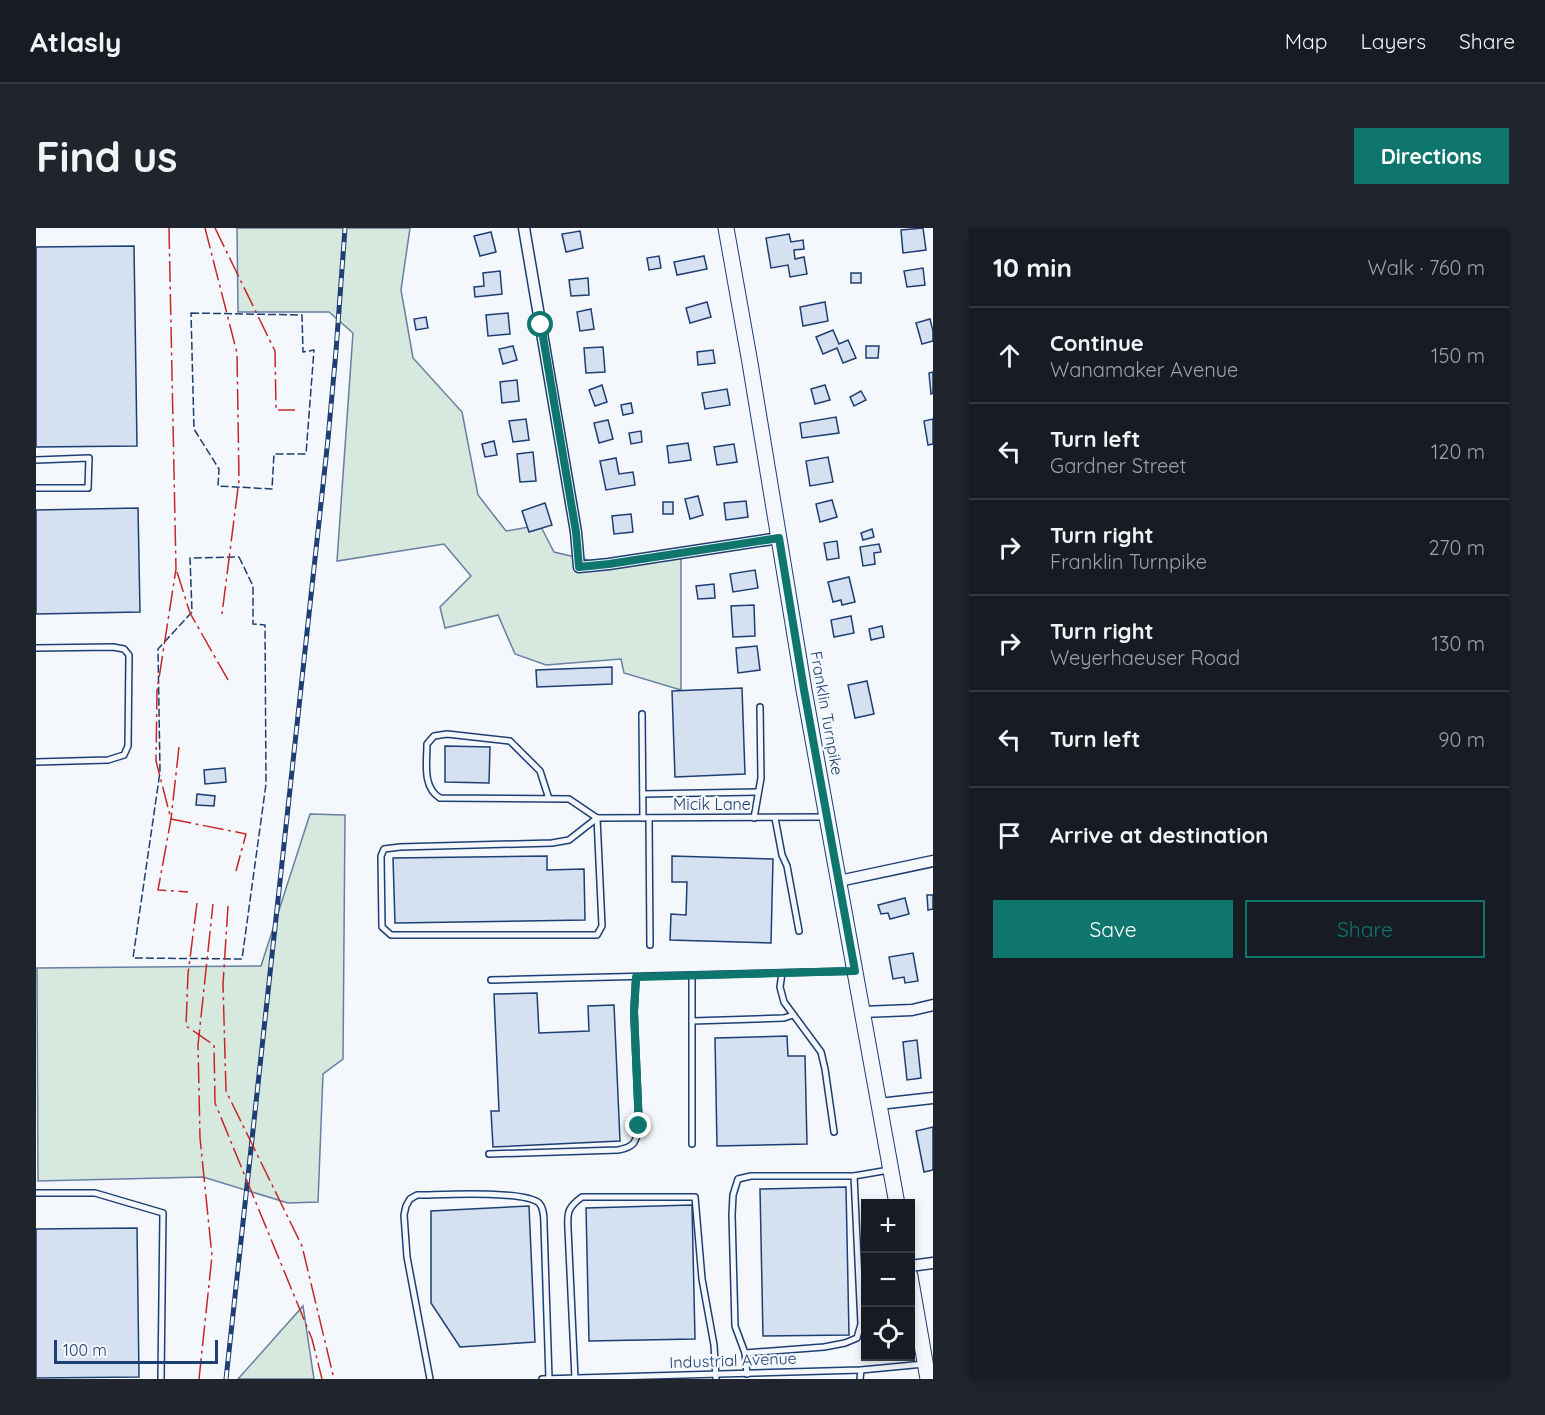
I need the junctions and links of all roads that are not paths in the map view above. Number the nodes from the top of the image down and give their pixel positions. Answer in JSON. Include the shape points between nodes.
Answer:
{"nodes":[{"id":1,"x":524,"y":228,"type":"edge"},
{"id":2,"x":726,"y":228,"type":"edge"},
{"id":3,"x":36,"y":460,"type":"edge"},
{"id":4,"x":36,"y":488,"type":"edge"},
{"id":5,"x":779,"y":538,"type":"junction"},
{"id":6,"x":36,"y":648,"type":"edge"},
{"id":7,"x":760,"y":707,"type":"dead end"},
{"id":8,"x":642,"y":714,"type":"dead end"},
{"id":9,"x":36,"y":762,"type":"edge"},
{"id":10,"x":758,"y":792,"type":"junction"},
{"id":11,"x":643,"y":795,"type":"junction"},
{"id":12,"x":549,"y":799,"type":"junction"},
{"id":13,"x":597,"y":818,"type":"junction"},
{"id":14,"x":646,"y":818,"type":"junction"},
{"id":15,"x":754,"y":818,"type":"junction"},
{"id":16,"x":775,"y":818,"type":"junction"},
{"id":17,"x":827,"y":818,"type":"junction"},
{"id":18,"x":933,"y":861,"type":"edge"},
{"id":19,"x":838,"y":881,"type":"junction"},
{"id":20,"x":799,"y":931,"type":"dead end"},
{"id":21,"x":650,"y":945,"type":"dead end"},
{"id":22,"x":855,"y":971,"type":"junction"},
{"id":23,"x":782,"y":973,"type":"junction"},
{"id":24,"x":692,"y":975,"type":"junction"},
{"id":25,"x":636,"y":977,"type":"junction"},
{"id":26,"x":491,"y":980,"type":"dead end"},
{"id":27,"x":933,"y":1005,"type":"edge"},
{"id":28,"x":862,"y":1012,"type":"junction"},
{"id":29,"x":793,"y":1015,"type":"junction"},
{"id":30,"x":692,"y":1021,"type":"junction"},
{"id":31,"x":933,"y":1098,"type":"edge"},
{"id":32,"x":879,"y":1104,"type":"junction"},
{"id":33,"x":834,"y":1131,"type":"dead end"},
{"id":34,"x":692,"y":1144,"type":"dead end"},
{"id":35,"x":489,"y":1154,"type":"dead end"},
{"id":36,"x":891,"y":1169,"type":"junction"},
{"id":37,"x":854,"y":1176,"type":"junction"},
{"id":38,"x":36,"y":1193,"type":"edge"},
{"id":39,"x":896,"y":1199,"type":"edge"},
{"id":40,"x":933,"y":1263,"type":"edge"},
{"id":41,"x":915,"y":1265,"type":"edge"},
{"id":42,"x":915,"y":1306,"type":"edge"},
{"id":43,"x":745,"y":1353,"type":"junction"},
{"id":44,"x":861,"y":1370,"type":"junction"},
{"id":45,"x":926,"y":1372,"type":"edge"},
{"id":46,"x":747,"y":1374,"type":"junction"},
{"id":47,"x":716,"y":1377,"type":"edge"},
{"id":48,"x":575,"y":1378,"type":"edge"},
{"id":49,"x":161,"y":1379,"type":"edge"},
{"id":50,"x":430,"y":1379,"type":"edge"},
{"id":51,"x":542,"y":1379,"type":"edge"},
{"id":52,"x":549,"y":1379,"type":"edge"},
{"id":53,"x":555,"y":1379,"type":"edge"},
{"id":54,"x":860,"y":1379,"type":"edge"}],
"edges":[{"from":1,"to":5,"type":"street","via":[[579,567]]},
{"from":2,"to":5,"type":"main road","name":"Franklin Turnpike"},
{"from":3,"to":4,"type":"lane","via":[[88,458],[88,488]]},
{"from":5,"to":17,"type":"main road","name":"Franklin Turnpike"},
{"from":6,"to":9,"type":"lane","via":[[113,647],[129,655],[128,746],[124,755],[108,760]]},
{"from":7,"to":10,"type":"lane"},
{"from":8,"to":11,"type":"lane"},
{"from":10,"to":11,"type":"lane"},
{"from":10,"to":15,"type":"lane"},
{"from":11,"to":14,"type":"lane"},
{"from":12,"to":12,"type":"lane","via":[[440,798],[430,789],[427,744],[434,736],[447,734],[510,741],[540,771]]},
{"from":12,"to":13,"type":"lane","via":[[569,799]]},
{"from":13,"to":13,"type":"lane","via":[[602,926],[597,934],[391,935],[382,927],[384,849],[552,843],[569,840]]},
{"from":13,"to":14,"type":"lane","name":"Micik Lane"},
{"from":14,"to":15,"type":"lane","name":"Micik Lane"},
{"from":14,"to":21,"type":"lane"},
{"from":15,"to":16,"type":"lane","name":"Micik Lane"},
{"from":16,"to":17,"type":"lane","name":"Micik Lane"},
{"from":16,"to":20,"type":"lane"},
{"from":17,"to":19,"type":"main road","name":"Franklin Turnpike"},
{"from":18,"to":19,"type":"street"},
{"from":19,"to":22,"type":"main road","name":"Franklin Turnpike"},
{"from":22,"to":23,"type":"lane"},
{"from":22,"to":28,"type":"main road","name":"Franklin Turnpike"},
{"from":23,"to":24,"type":"lane"},
{"from":23,"to":29,"type":"lane","via":[[780,987]]},
{"from":24,"to":25,"type":"lane"},
{"from":24,"to":30,"type":"lane"},
{"from":25,"to":26,"type":"lane"},
{"from":25,"to":35,"type":"lane","via":[[636,1141],[630,1148],[618,1150]]},
{"from":27,"to":28,"type":"street"},
{"from":28,"to":32,"type":"main road","name":"Franklin Turnpike"},
{"from":29,"to":30,"type":"lane"},
{"from":29,"to":33,"type":"lane","via":[[821,1052]]},
{"from":30,"to":34,"type":"lane"},
{"from":31,"to":32,"type":"street"},
{"from":32,"to":36,"type":"main road","name":"Franklin Turnpike"},
{"from":36,"to":37,"type":"lane"},
{"from":36,"to":39,"type":"main road","name":"Franklin Turnpike"},
{"from":37,"to":43,"type":"lane","via":[[861,1324],[857,1338],[824,1347]]},
{"from":37,"to":43,"type":"lane","via":[[738,1179],[732,1215],[735,1326]]},
{"from":38,"to":49,"type":"lane","via":[[95,1192],[163,1213]]},
{"from":40,"to":41,"type":"street"},
{"from":42,"to":45,"type":"main road"},
{"from":43,"to":46,"type":"lane"},
{"from":44,"to":45,"type":"lane","name":"Industrial Avenue"},
{"from":44,"to":46,"type":"lane","name":"Industrial Avenue"},
{"from":44,"to":54,"type":"lane"},
{"from":46,"to":47,"type":"lane","name":"Industrial Avenue"},
{"from":47,"to":48,"type":"lane","name":"Industrial Avenue"},
{"from":47,"to":48,"type":"lane","via":[[695,1197],[582,1197],[571,1205],[568,1217]]},
{"from":48,"to":53,"type":"lane","name":"Industrial Avenue"},
{"from":50,"to":52,"type":"lane","via":[[407,1257],[404,1215],[410,1199],[417,1195],[512,1196],[539,1203],[544,1225]]},
{"from":51,"to":52,"type":"lane","name":"Industrial Avenue"},
{"from":52,"to":53,"type":"lane","name":"Industrial Avenue"}]}
